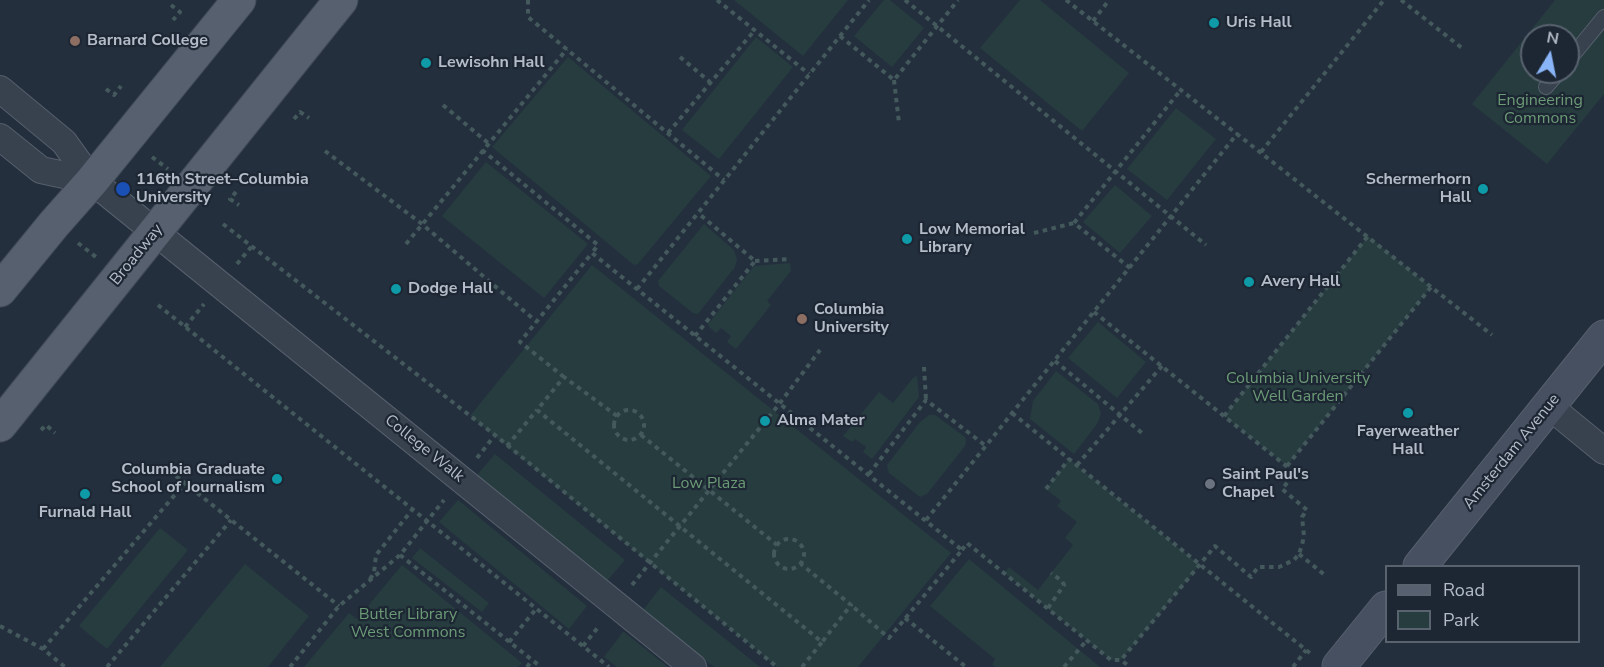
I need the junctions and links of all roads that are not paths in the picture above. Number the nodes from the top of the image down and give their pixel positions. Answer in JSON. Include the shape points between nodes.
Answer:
{"nodes":[{"id":1,"x":239,"y":0,"type":"edge"},
{"id":2,"x":341,"y":0,"type":"edge"},
{"id":3,"x":1604,"y":17,"type":"edge"},
{"id":4,"x":1580,"y":46,"type":"edge"},
{"id":5,"x":1549,"y":84,"type":"edge"},
{"id":6,"x":1546,"y":87,"type":"dead end"},
{"id":7,"x":0,"y":90,"type":"edge"},
{"id":8,"x":0,"y":137,"type":"edge"},
{"id":9,"x":92,"y":182,"type":"junction"},
{"id":10,"x":155,"y":232,"type":"junction"},
{"id":11,"x":0,"y":290,"type":"edge"},
{"id":12,"x":1604,"y":338,"type":"edge"},
{"id":13,"x":1549,"y":406,"type":"junction"},
{"id":14,"x":0,"y":425,"type":"edge"},
{"id":15,"x":1604,"y":451,"type":"edge"},
{"id":16,"x":1421,"y":565,"type":"edge"},
{"id":17,"x":1385,"y":609,"type":"edge"},
{"id":18,"x":1325,"y":661,"type":"edge"},
{"id":19,"x":693,"y":667,"type":"edge"}],
"edges":[{"from":1,"to":9,"type":"main road"},
{"from":2,"to":10,"type":"main road","name":"Broadway"},
{"from":3,"to":4,"type":"lane"},
{"from":5,"to":6,"type":"lane"},
{"from":7,"to":9,"type":"street","via":[[64,142]]},
{"from":8,"to":9,"type":"street","via":[[41,170]]},
{"from":9,"to":10,"type":"street","name":"College Walk"},
{"from":9,"to":11,"type":"main road"},
{"from":10,"to":14,"type":"main road","name":"Broadway"},
{"from":10,"to":19,"type":"street","name":"College Walk"},
{"from":12,"to":13,"type":"main road","name":"Amsterdam Avenue"},
{"from":13,"to":15,"type":"street"},
{"from":13,"to":16,"type":"main road","name":"Amsterdam Avenue"},
{"from":17,"to":18,"type":"main road"}]}
